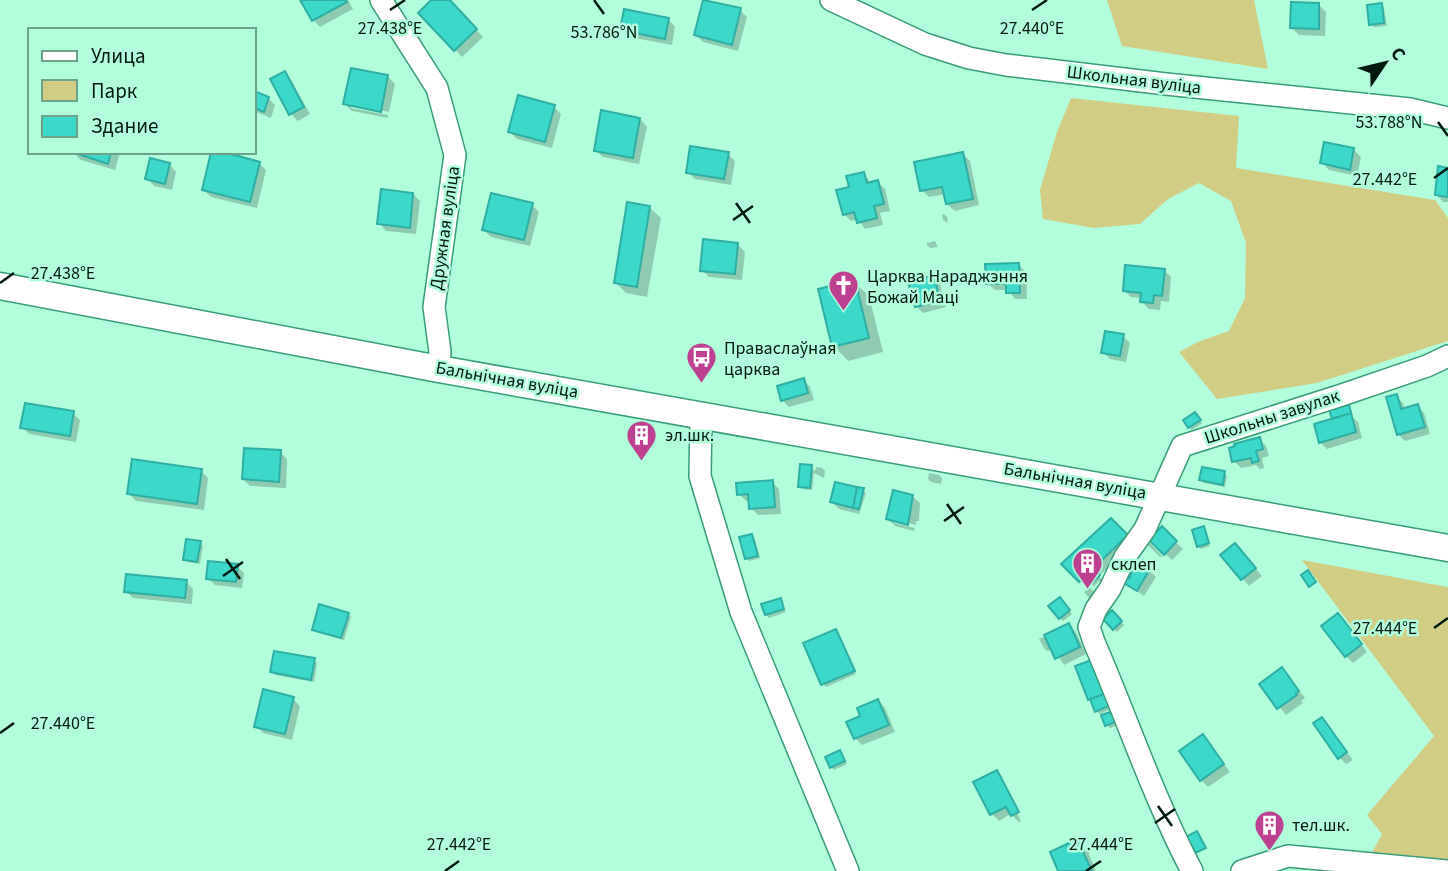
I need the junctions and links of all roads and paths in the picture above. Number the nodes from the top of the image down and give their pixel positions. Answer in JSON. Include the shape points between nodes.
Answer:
{"nodes":[{"id":1,"x":381,"y":0,"type":"edge"},
{"id":2,"x":831,"y":0,"type":"edge"},
{"id":3,"x":1448,"y":118,"type":"edge"},
{"id":4,"x":0,"y":286,"type":"edge"},
{"id":5,"x":1448,"y":356,"type":"edge"},
{"id":6,"x":439,"y":369,"type":"junction"},
{"id":7,"x":701,"y":414,"type":"junction"},
{"id":8,"x":1160,"y":496,"type":"junction"},
{"id":9,"x":1448,"y":548,"type":"edge"},
{"id":10,"x":848,"y":871,"type":"edge"},
{"id":11,"x":1192,"y":871,"type":"edge"},
{"id":12,"x":1242,"y":871,"type":"edge"},
{"id":13,"x":1447,"y":871,"type":"edge"}],
"edges":[{"from":1,"to":6,"type":"street","name":"Дружная вуліца","via":[[437,88],[455,155],[434,307]]},
{"from":2,"to":3,"type":"street","name":"Школьная вуліца","via":[[925,44],[969,58],[1410,109]]},
{"from":4,"to":6,"type":"street","name":"Бальнічная вуліца"},
{"from":5,"to":8,"type":"street","name":"Школьны завулак","via":[[1182,446]]},
{"from":6,"to":7,"type":"street","name":"Бальнічная вуліца"},
{"from":7,"to":8,"type":"street","name":"Бальнічная вуліца"},
{"from":7,"to":10,"type":"street","via":[[700,476],[741,612]]},
{"from":8,"to":9,"type":"street","name":"Бальнічная вуліца"},
{"from":8,"to":11,"type":"street","name":"Школьны завулак","via":[[1089,627],[1141,761]]},
{"from":12,"to":13,"type":"street","via":[[1288,856]]}]}
